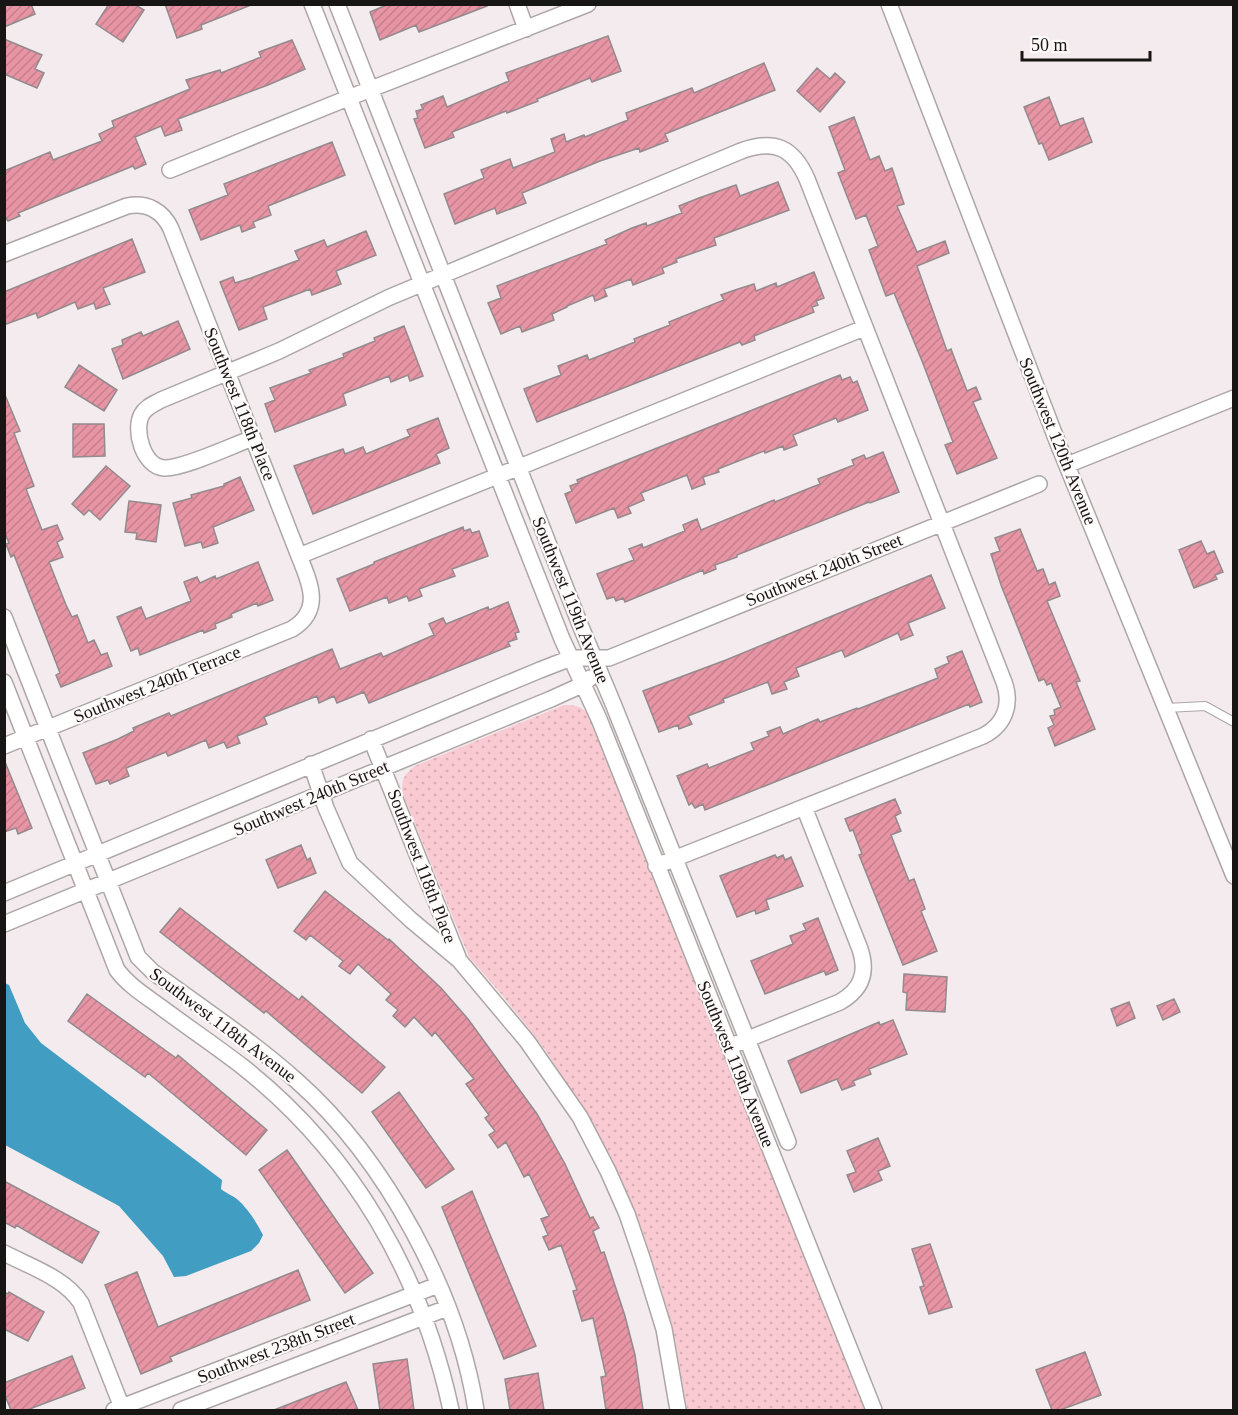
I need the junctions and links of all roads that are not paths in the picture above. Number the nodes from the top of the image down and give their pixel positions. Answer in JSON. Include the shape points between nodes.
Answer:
{"nodes":[{"id":1,"x":312,"y":4,"type":"edge"},
{"id":2,"x":337,"y":4,"type":"edge"},
{"id":3,"x":517,"y":4,"type":"edge"},
{"id":4,"x":588,"y":4,"type":"edge"},
{"id":5,"x":889,"y":4,"type":"edge"},
{"id":6,"x":526,"y":29,"type":"junction"},
{"id":7,"x":370,"y":89,"type":"junction"},
{"id":8,"x":348,"y":98,"type":"junction"},
{"id":9,"x":170,"y":170,"type":"dead end"},
{"id":10,"x":4,"y":254,"type":"edge"},
{"id":11,"x":443,"y":275,"type":"junction"},
{"id":12,"x":422,"y":284,"type":"junction"},
{"id":13,"x":864,"y":328,"type":"junction"},
{"id":14,"x":227,"y":373,"type":"junction"},
{"id":15,"x":1233,"y":398,"type":"edge"},
{"id":16,"x":253,"y":438,"type":"junction"},
{"id":17,"x":1067,"y":465,"type":"junction"},
{"id":18,"x":518,"y":467,"type":"junction"},
{"id":19,"x":497,"y":475,"type":"junction"},
{"id":20,"x":1039,"y":484,"type":"dead end"},
{"id":21,"x":941,"y":522,"type":"junction"},
{"id":22,"x":300,"y":556,"type":"junction"},
{"id":23,"x":306,"y":615,"type":"joint"},
{"id":24,"x":4,"y":617,"type":"edge"},
{"id":25,"x":571,"y":658,"type":"junction"},
{"id":26,"x":601,"y":662,"type":"junction"},
{"id":27,"x":4,"y":682,"type":"edge"},
{"id":28,"x":584,"y":684,"type":"junction"},
{"id":29,"x":1166,"y":708,"type":"junction"},
{"id":30,"x":1233,"y":722,"type":"edge"},
{"id":31,"x":48,"y":728,"type":"junction"},
{"id":32,"x":26,"y":737,"type":"junction"},
{"id":33,"x":371,"y":739,"type":"junction"},
{"id":34,"x":4,"y":746,"type":"edge"},
{"id":35,"x":311,"y":764,"type":"junction"},
{"id":36,"x":383,"y":768,"type":"junction"},
{"id":37,"x":321,"y":793,"type":"junction"},
{"id":38,"x":804,"y":807,"type":"junction"},
{"id":39,"x":97,"y":856,"type":"junction"},
{"id":40,"x":674,"y":858,"type":"junction"},
{"id":41,"x":75,"y":864,"type":"junction"},
{"id":42,"x":656,"y":866,"type":"junction"},
{"id":43,"x":1233,"y":876,"type":"edge"},
{"id":44,"x":107,"y":883,"type":"junction"},
{"id":45,"x":86,"y":892,"type":"junction"},
{"id":46,"x":4,"y":893,"type":"edge"},
{"id":47,"x":434,"y":899,"type":"junction"},
{"id":48,"x":411,"y":920,"type":"junction"},
{"id":49,"x":4,"y":924,"type":"edge"},
{"id":50,"x":459,"y":960,"type":"junction"},
{"id":51,"x":747,"y":1040,"type":"junction"},
{"id":52,"x":729,"y":1047,"type":"junction"},
{"id":53,"x":788,"y":1142,"type":"dead end"},
{"id":54,"x":4,"y":1253,"type":"edge"},
{"id":55,"x":438,"y":1285,"type":"junction"},
{"id":56,"x":416,"y":1293,"type":"junction"},
{"id":57,"x":447,"y":1308,"type":"junction"},
{"id":58,"x":424,"y":1316,"type":"junction"},
{"id":59,"x":120,"y":1410,"type":"edge"},
{"id":60,"x":181,"y":1410,"type":"edge"},
{"id":61,"x":451,"y":1410,"type":"edge"},
{"id":62,"x":476,"y":1410,"type":"edge"},
{"id":63,"x":678,"y":1410,"type":"edge"},
{"id":64,"x":874,"y":1410,"type":"edge"}],
"edges":[{"from":1,"to":8,"type":"street","name":"Southwest 119th Avenue"},
{"from":2,"to":7,"type":"street","name":"Southwest 119th Avenue"},
{"from":3,"to":6,"type":"street"},
{"from":4,"to":6,"type":"street"},
{"from":5,"to":17,"type":"street","name":"Southwest 120th Avenue"},
{"from":6,"to":7,"type":"street"},
{"from":7,"to":8,"type":"street"},
{"from":7,"to":11,"type":"street","name":"Southwest 119th Avenue"},
{"from":8,"to":9,"type":"street"},
{"from":8,"to":12,"type":"street","name":"Southwest 119th Avenue"},
{"from":10,"to":14,"type":"street","name":"Southwest 118th Place","via":[[131,205],[144,206],[162,215],[169,224]]},
{"from":11,"to":12,"type":"street"},
{"from":11,"to":13,"type":"street","via":[[741,151],[773,145],[788,152],[803,171]]},
{"from":11,"to":18,"type":"street","name":"Southwest 119th Avenue"},
{"from":12,"to":14,"type":"street"},
{"from":12,"to":19,"type":"street","name":"Southwest 119th Avenue"},
{"from":13,"to":18,"type":"street"},
{"from":13,"to":21,"type":"street"},
{"from":14,"to":16,"type":"street","name":"Southwest 118th Place"},
{"from":14,"to":16,"type":"street","via":[[146,408],[139,426],[144,451],[158,466],[174,467]]},
{"from":15,"to":17,"type":"street"},
{"from":16,"to":22,"type":"street","name":"Southwest 118th Place"},
{"from":17,"to":29,"type":"street","name":"Southwest 120th Avenue"},
{"from":18,"to":19,"type":"street"},
{"from":18,"to":26,"type":"street","name":"Southwest 119th Avenue"},
{"from":19,"to":22,"type":"street"},
{"from":19,"to":25,"type":"street","name":"Southwest 119th Avenue"},
{"from":20,"to":21,"type":"street","name":"Southwest 240th Street"},
{"from":21,"to":26,"type":"street","name":"Southwest 240th Street"},
{"from":21,"to":38,"type":"street","via":[[1007,689],[1004,716],[983,736]]},
{"from":22,"to":23,"type":"street","name":"Southwest 118th Place","via":[[312,594]]},
{"from":23,"to":31,"type":"street","name":"Southwest 240th Terrace","via":[[284,633]]},
{"from":24,"to":31,"type":"street","name":"Southwest 118th Avenue"},
{"from":25,"to":26,"type":"street","name":"Southwest 240th Street"},
{"from":25,"to":28,"type":"street","name":"Southwest 119th Avenue"},
{"from":25,"to":33,"type":"street","name":"Southwest 240th Street"},
{"from":26,"to":28,"type":"street","name":"Southwest 240th Street"},
{"from":26,"to":40,"type":"street","name":"Southwest 119th Avenue"},
{"from":27,"to":32,"type":"street","name":"Southwest 118th Avenue"},
{"from":28,"to":36,"type":"street","name":"Southwest 240th Street"},
{"from":28,"to":42,"type":"street","name":"Southwest 119th Avenue"},
{"from":29,"to":30,"type":"lane","via":[[1205,706]]},
{"from":29,"to":43,"type":"street","name":"Southwest 120th Avenue"},
{"from":31,"to":32,"type":"street","name":"Southwest 240th Terrace"},
{"from":31,"to":39,"type":"street","name":"Southwest 118th Avenue"},
{"from":32,"to":34,"type":"street","name":"Southwest 240th Terrace"},
{"from":32,"to":41,"type":"street","name":"Southwest 118th Avenue"},
{"from":33,"to":35,"type":"street","name":"Southwest 240th Street"},
{"from":33,"to":36,"type":"street","name":"Southwest 118th Place"},
{"from":35,"to":37,"type":"street","name":"Southwest 118th Place"},
{"from":35,"to":39,"type":"street","name":"Southwest 240th Street"},
{"from":36,"to":37,"type":"street","name":"Southwest 240th Street"},
{"from":36,"to":47,"type":"street","name":"Southwest 118th Place"},
{"from":37,"to":44,"type":"street","name":"Southwest 240th Street"},
{"from":37,"to":48,"type":"street","name":"Southwest 118th Place","via":[[350,863]]},
{"from":38,"to":40,"type":"street"},
{"from":38,"to":51,"type":"street","via":[[863,958],[862,981],[840,1002]]},
{"from":39,"to":41,"type":"street","name":"Southwest 240th Street"},
{"from":39,"to":44,"type":"street","name":"Southwest 118th Avenue"},
{"from":40,"to":42,"type":"street"},
{"from":40,"to":51,"type":"street","name":"Southwest 119th Avenue"},
{"from":41,"to":45,"type":"street","name":"Southwest 118th Avenue"},
{"from":41,"to":46,"type":"street","name":"Southwest 240th Street"},
{"from":42,"to":52,"type":"street","name":"Southwest 119th Avenue"},
{"from":44,"to":45,"type":"street","name":"Southwest 240th Street"},
{"from":44,"to":55,"type":"street","name":"Southwest 118th Avenue","via":[[141,961],[298,1081],[339,1126],[384,1184]]},
{"from":45,"to":49,"type":"street","name":"Southwest 240th Street"},
{"from":45,"to":56,"type":"street","name":"Southwest 118th Avenue","via":[[121,974],[137,990],[256,1077],[309,1128],[364,1196]]},
{"from":47,"to":48,"type":"street","via":[[427,915]]},
{"from":47,"to":50,"type":"street","name":"Southwest 118th Place"},
{"from":48,"to":50,"type":"street","name":"Southwest 118th Place"},
{"from":50,"to":63,"type":"street","name":"Southwest 118th Place","via":[[545,1064],[594,1143],[627,1214],[654,1293]]},
{"from":51,"to":52,"type":"street"},
{"from":51,"to":53,"type":"street","name":"Southwest 119th Avenue"},
{"from":52,"to":64,"type":"street","name":"Southwest 119th Avenue"},
{"from":54,"to":59,"type":"street","via":[[74,1292]]},
{"from":55,"to":56,"type":"street","name":"Southwest 238th Street"},
{"from":55,"to":57,"type":"street","name":"Southwest 118th Avenue"},
{"from":56,"to":58,"type":"street","name":"Southwest 118th Avenue"},
{"from":56,"to":59,"type":"street","name":"Southwest 238th Street"},
{"from":57,"to":58,"type":"street","name":"Southwest 238th Street"},
{"from":57,"to":62,"type":"street","name":"Southwest 118th Avenue"},
{"from":58,"to":60,"type":"street","name":"Southwest 238th Street"},
{"from":58,"to":61,"type":"street","name":"Southwest 118th Avenue"}]}
